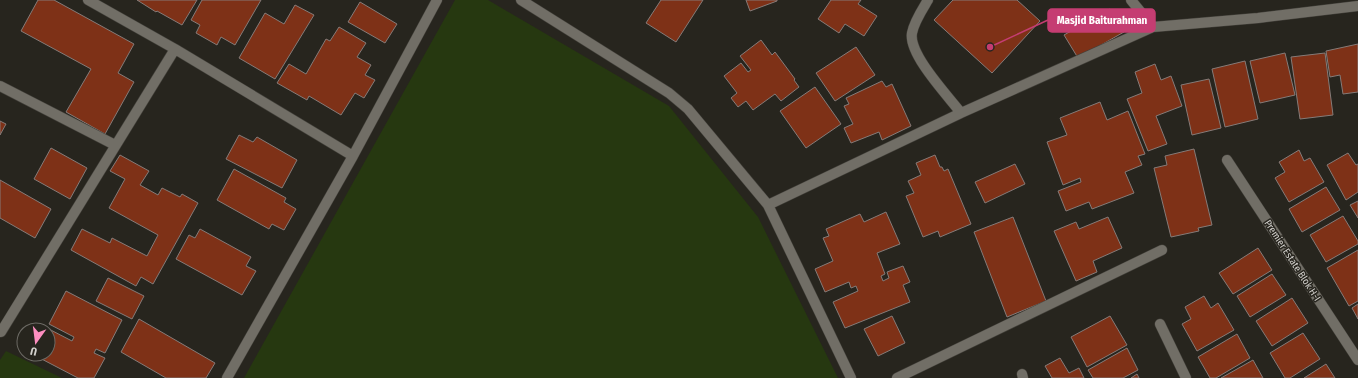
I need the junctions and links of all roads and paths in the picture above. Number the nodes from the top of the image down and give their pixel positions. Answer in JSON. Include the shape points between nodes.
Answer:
{"nodes":[{"id":1,"x":88,"y":0,"type":"edge"},
{"id":2,"x":437,"y":0,"type":"edge"},
{"id":3,"x":521,"y":0,"type":"edge"},
{"id":4,"x":928,"y":0,"type":"edge"},
{"id":5,"x":1131,"y":0,"type":"edge"},
{"id":6,"x":1358,"y":6,"type":"edge"},
{"id":7,"x":1153,"y":27,"type":"junction"},
{"id":8,"x":175,"y":49,"type":"junction"},
{"id":9,"x":0,"y":86,"type":"edge"},
{"id":10,"x":961,"y":114,"type":"junction"},
{"id":11,"x":115,"y":145,"type":"junction"},
{"id":12,"x":353,"y":156,"type":"junction"},
{"id":13,"x":1227,"y":160,"type":"dead end"},
{"id":14,"x":768,"y":205,"type":"junction"},
{"id":15,"x":1162,"y":250,"type":"dead end"},
{"id":16,"x":1160,"y":324,"type":"dead end"},
{"id":17,"x":1,"y":332,"type":"edge"},
{"id":18,"x":1358,"y":360,"type":"edge"},
{"id":19,"x":227,"y":378,"type":"edge"},
{"id":20,"x":851,"y":378,"type":"edge"},
{"id":21,"x":897,"y":378,"type":"edge"},
{"id":22,"x":1186,"y":378,"type":"edge"}],
"edges":[{"from":1,"to":8,"type":"street"},
{"from":2,"to":12,"type":"street"},
{"from":3,"to":14,"type":"street","via":[[669,93],[688,109]]},
{"from":4,"to":10,"type":"street","via":[[912,32],[913,48]]},
{"from":5,"to":7,"type":"street"},
{"from":6,"to":7,"type":"street"},
{"from":7,"to":10,"type":"street"},
{"from":8,"to":11,"type":"street"},
{"from":8,"to":12,"type":"street"},
{"from":9,"to":11,"type":"street"},
{"from":10,"to":14,"type":"street"},
{"from":11,"to":17,"type":"street"},
{"from":12,"to":19,"type":"street"},
{"from":13,"to":18,"type":"street","name":"Premier Estate Blok H-I"},
{"from":14,"to":20,"type":"street"},
{"from":15,"to":21,"type":"street"},
{"from":16,"to":22,"type":"street"}]}
